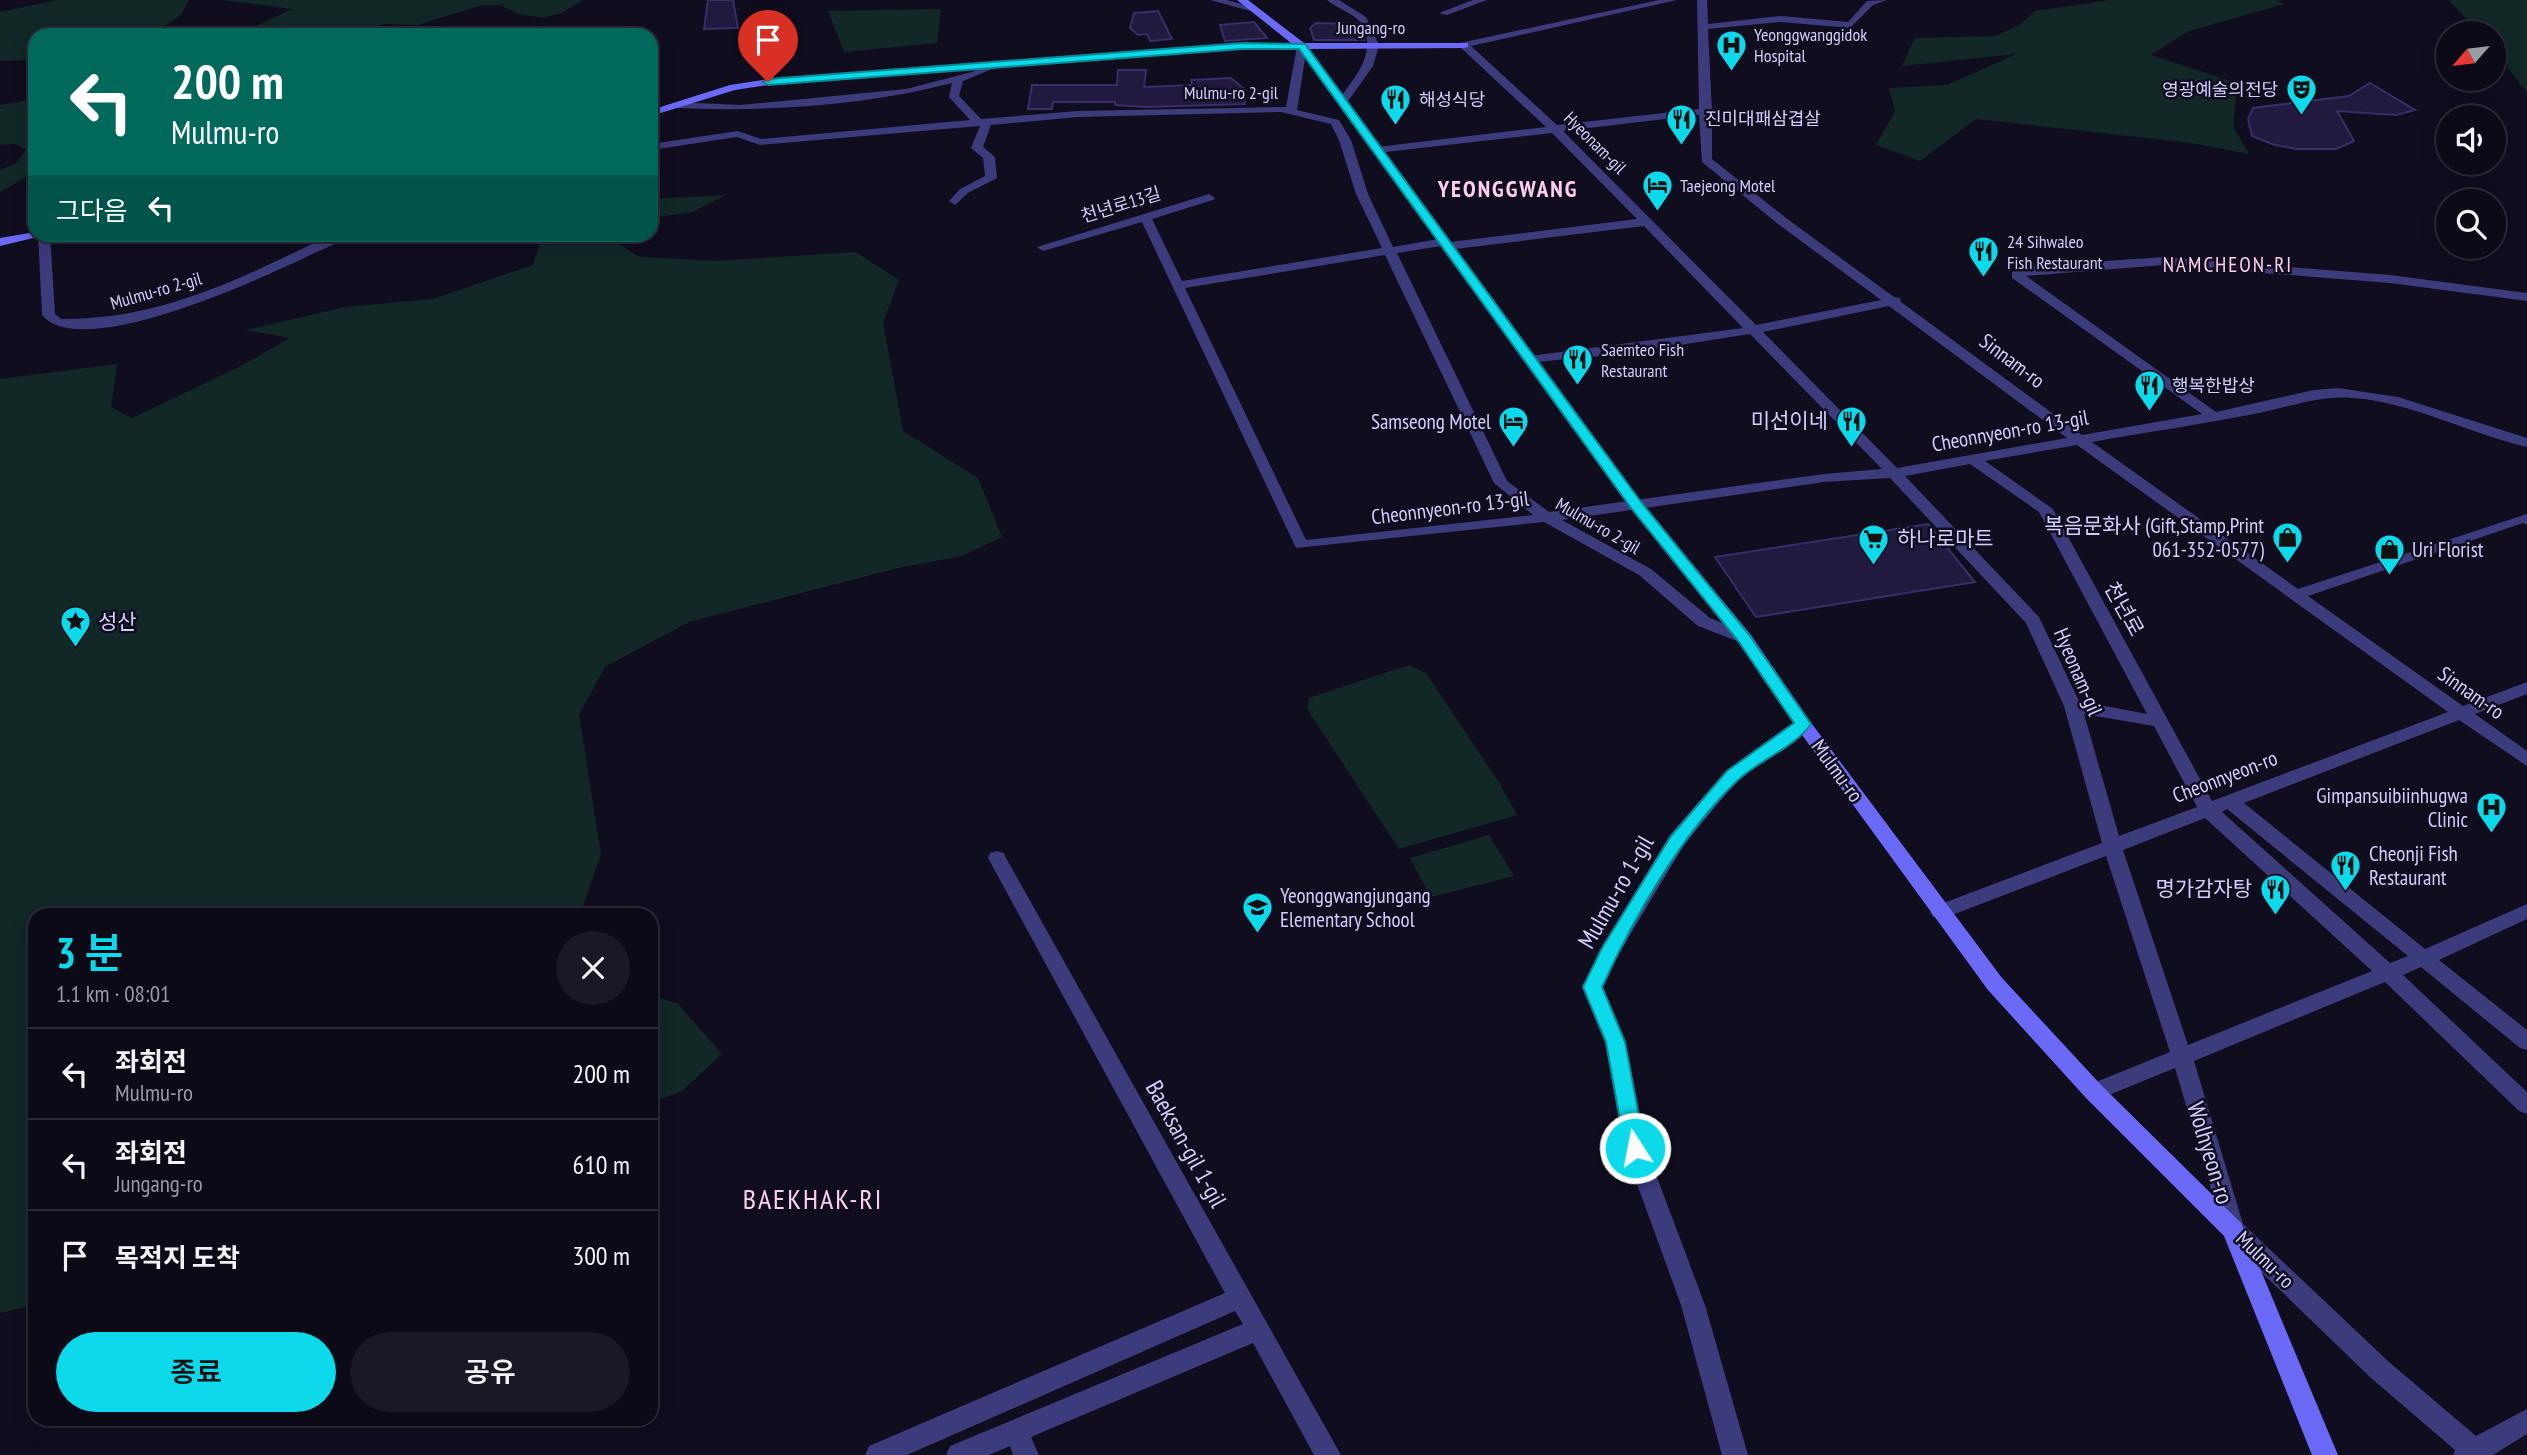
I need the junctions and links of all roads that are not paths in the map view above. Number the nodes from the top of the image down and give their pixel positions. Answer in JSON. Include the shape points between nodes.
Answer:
{"nodes":[{"id":1,"x":1215,"y":0,"type":"edge"},
{"id":2,"x":1242,"y":0,"type":"edge"},
{"id":3,"x":1332,"y":0,"type":"edge"},
{"id":4,"x":1482,"y":0,"type":"edge"},
{"id":5,"x":1672,"y":0,"type":"edge"},
{"id":6,"x":1702,"y":0,"type":"edge"},
{"id":7,"x":1879,"y":0,"type":"edge"},
{"id":8,"x":1254,"y":9,"type":"junction"},
{"id":9,"x":1444,"y":13,"type":"dead end"},
{"id":10,"x":1703,"y":27,"type":"junction"},
{"id":11,"x":1464,"y":45,"type":"junction"},
{"id":12,"x":1302,"y":46,"type":"junction"},
{"id":13,"x":1374,"y":46,"type":"junction"},
{"id":14,"x":993,"y":65,"type":"junction"},
{"id":15,"x":958,"y":78,"type":"junction"},
{"id":16,"x":1342,"y":102,"type":"junction"},
{"id":17,"x":676,"y":105,"type":"junction"},
{"id":18,"x":723,"y":107,"type":"junction"},
{"id":19,"x":658,"y":111,"type":"edge"},
{"id":20,"x":1291,"y":111,"type":"junction"},
{"id":21,"x":1707,"y":111,"type":"junction"},
{"id":22,"x":983,"y":121,"type":"junction"},
{"id":23,"x":1555,"y":129,"type":"junction"},
{"id":24,"x":738,"y":134,"type":"junction"},
{"id":25,"x":658,"y":146,"type":"edge"},
{"id":26,"x":1377,"y":150,"type":"junction"},
{"id":27,"x":1209,"y":198,"type":"dead end"},
{"id":28,"x":955,"y":201,"type":"dead end"},
{"id":29,"x":1145,"y":216,"type":"junction"},
{"id":30,"x":1646,"y":222,"type":"junction"},
{"id":31,"x":28,"y":237,"type":"edge"},
{"id":32,"x":0,"y":242,"type":"edge"},
{"id":33,"x":44,"y":242,"type":"edge"},
{"id":34,"x":328,"y":242,"type":"edge"},
{"id":35,"x":1446,"y":244,"type":"junction"},
{"id":36,"x":1043,"y":247,"type":"dead end"},
{"id":37,"x":1390,"y":251,"type":"junction"},
{"id":38,"x":1179,"y":285,"type":"junction"},
{"id":39,"x":2527,"y":297,"type":"edge"},
{"id":40,"x":1895,"y":301,"type":"junction"},
{"id":41,"x":1754,"y":332,"type":"junction"},
{"id":42,"x":1530,"y":360,"type":"junction"},
{"id":43,"x":2213,"y":416,"type":"junction"},
{"id":44,"x":2079,"y":440,"type":"junction"},
{"id":45,"x":2527,"y":443,"type":"edge"},
{"id":46,"x":1972,"y":459,"type":"junction"},
{"id":47,"x":1894,"y":473,"type":"junction"},
{"id":48,"x":1636,"y":505,"type":"junction"},
{"id":49,"x":1546,"y":517,"type":"junction"},
{"id":50,"x":2527,"y":520,"type":"edge"},
{"id":51,"x":2295,"y":595,"type":"junction"},
{"id":52,"x":1745,"y":639,"type":"junction"},
{"id":53,"x":2527,"y":688,"type":"edge"},
{"id":54,"x":2073,"y":706,"type":"junction"},
{"id":55,"x":2459,"y":713,"type":"junction"},
{"id":56,"x":2161,"y":722,"type":"junction"},
{"id":57,"x":1803,"y":724,"type":"junction"},
{"id":58,"x":2527,"y":760,"type":"edge"},
{"id":59,"x":2228,"y":800,"type":"junction"},
{"id":60,"x":2207,"y":808,"type":"junction"},
{"id":61,"x":2112,"y":845,"type":"junction"},
{"id":62,"x":996,"y":858,"type":"dead end"},
{"id":63,"x":2527,"y":911,"type":"edge"},
{"id":64,"x":1940,"y":912,"type":"junction"},
{"id":65,"x":2424,"y":958,"type":"junction"},
{"id":66,"x":2386,"y":972,"type":"junction"},
{"id":67,"x":2527,"y":1042,"type":"edge"},
{"id":68,"x":2182,"y":1056,"type":"junction"},
{"id":69,"x":2094,"y":1092,"type":"junction"},
{"id":70,"x":2527,"y":1105,"type":"edge"},
{"id":71,"x":2233,"y":1230,"type":"junction"},
{"id":72,"x":1241,"y":1297,"type":"junction"},
{"id":73,"x":1258,"y":1329,"type":"junction"},
{"id":74,"x":2527,"y":1422,"type":"edge"},
{"id":75,"x":1016,"y":1431,"type":"junction"},
{"id":76,"x":2474,"y":1453,"type":"edge"},
{"id":77,"x":878,"y":1455,"type":"edge"},
{"id":78,"x":959,"y":1455,"type":"edge"},
{"id":79,"x":1026,"y":1455,"type":"edge"},
{"id":80,"x":1328,"y":1455,"type":"edge"},
{"id":81,"x":1735,"y":1455,"type":"edge"},
{"id":82,"x":2325,"y":1455,"type":"edge"}],
"edges":[{"from":1,"to":8,"type":"street"},
{"from":2,"to":8,"type":"main road","name":"Mulmu-ro"},
{"from":3,"to":13,"type":"street","via":[[1363,19]]},
{"from":4,"to":9,"type":"street"},
{"from":5,"to":11,"type":"street","name":"Jungang-ro"},
{"from":6,"to":10,"type":"street","name":"Sinnam-ro"},
{"from":7,"to":10,"type":"street","via":[[1850,25],[1781,19]]},
{"from":8,"to":12,"type":"main road","name":"Mulmu-ro"},
{"from":10,"to":21,"type":"street","name":"Sinnam-ro"},
{"from":11,"to":13,"type":"main road","name":"Jungang-ro"},
{"from":11,"to":23,"type":"street","name":"Hyeonam-gil"},
{"from":12,"to":13,"type":"main road","name":"Jungang-ro"},
{"from":12,"to":14,"type":"main road","name":"Jungang-ro","via":[[1242,46]]},
{"from":12,"to":16,"type":"main road","name":"Mulmu-ro"},
{"from":12,"to":20,"type":"street"},
{"from":13,"to":16,"type":"street","via":[[1368,66]]},
{"from":14,"to":15,"type":"street"},
{"from":14,"to":17,"type":"main road","name":"Jungang-ro","via":[[768,82]]},
{"from":15,"to":18,"type":"street","via":[[906,92]]},
{"from":15,"to":22,"type":"street","via":[[954,97]]},
{"from":16,"to":26,"type":"main road","name":"Mulmu-ro"},
{"from":17,"to":18,"type":"street"},
{"from":17,"to":19,"type":"main road","name":"Jungang-ro"},
{"from":18,"to":24,"type":"street","via":[[726,120]]},
{"from":20,"to":22,"type":"street","name":"Mulmu-ro 2-gil","via":[[1078,114]]},
{"from":20,"to":37,"type":"street","name":"Mulmu-ro 2-gil","via":[[1335,122]]},
{"from":21,"to":23,"type":"street"},
{"from":21,"to":40,"type":"street","name":"Sinnam-ro","via":[[1706,160]]},
{"from":22,"to":24,"type":"street","name":"Mulmu-ro 2-gil","via":[[760,142]]},
{"from":22,"to":28,"type":"street","via":[[977,148],[989,157],[990,178]]},
{"from":23,"to":26,"type":"street"},
{"from":23,"to":30,"type":"street","name":"Hyeonam-gil"},
{"from":24,"to":25,"type":"street","name":"Mulmu-ro 2-gil"},
{"from":26,"to":35,"type":"main road","name":"Mulmu-ro"},
{"from":27,"to":29,"type":"street","name":"천년로13길"},
{"from":29,"to":36,"type":"street","name":"천년로13길"},
{"from":29,"to":38,"type":"street","name":"Cheonnyeon-ro 13-gil"},
{"from":30,"to":35,"type":"street"},
{"from":30,"to":41,"type":"street","name":"Hyeonam-gil"},
{"from":31,"to":32,"type":"main road"},
{"from":33,"to":34,"type":"street","name":"Mulmu-ro 2-gil","via":[[49,315],[57,323],[88,326],[178,306],[272,270]]},
{"from":35,"to":37,"type":"street"},
{"from":35,"to":42,"type":"main road","name":"Mulmu-ro"},
{"from":37,"to":38,"type":"street"},
{"from":37,"to":49,"type":"street","name":"Mulmu-ro 2-gil","via":[[1502,483]]},
{"from":38,"to":49,"type":"street","name":"Cheonnyeon-ro 13-gil","via":[[1301,545]]},
{"from":39,"to":43,"type":"street","via":[[2390,279],[2164,261],[2031,270],[2016,275]]},
{"from":40,"to":41,"type":"street"},
{"from":40,"to":44,"type":"street","name":"Sinnam-ro"},
{"from":41,"to":42,"type":"street"},
{"from":41,"to":47,"type":"street","name":"Hyeonam-gil"},
{"from":42,"to":48,"type":"main road","name":"Mulmu-ro"},
{"from":43,"to":44,"type":"street","name":"Cheonnyeon-ro 13-gil"},
{"from":43,"to":45,"type":"street","name":"Cheonnyeon-ro 13-gil","via":[[2316,394],[2347,393],[2399,402]]},
{"from":44,"to":46,"type":"street","name":"Cheonnyeon-ro 13-gil"},
{"from":44,"to":51,"type":"street","name":"Sinnam-ro"},
{"from":46,"to":47,"type":"street","name":"Cheonnyeon-ro 13-gil"},
{"from":46,"to":56,"type":"street","name":"천년로","via":[[2045,509]]},
{"from":47,"to":48,"type":"street","name":"Cheonnyeon-ro 13-gil","via":[[1824,478]]},
{"from":47,"to":54,"type":"street","name":"Hyeonam-gil","via":[[2033,621]]},
{"from":48,"to":49,"type":"street","name":"Cheonnyeon-ro 13-gil"},
{"from":48,"to":52,"type":"main road","name":"Mulmu-ro"},
{"from":49,"to":52,"type":"street","name":"Mulmu-ro 2-gil","via":[[1645,572],[1704,622]]},
{"from":50,"to":51,"type":"street"},
{"from":51,"to":55,"type":"street","name":"Sinnam-ro"},
{"from":52,"to":57,"type":"main road","name":"Mulmu-ro"},
{"from":53,"to":55,"type":"street","name":"Cheonnyeon-ro"},
{"from":54,"to":56,"type":"street"},
{"from":54,"to":61,"type":"street","name":"Hyeonam-gil"},
{"from":55,"to":58,"type":"street","name":"Sinnam-ro"},
{"from":55,"to":59,"type":"street","name":"Cheonnyeon-ro"},
{"from":56,"to":60,"type":"street","name":"천년로"},
{"from":57,"to":64,"type":"main road","name":"Mulmu-ro"},
{"from":57,"to":81,"type":"street","name":"Mulmu-ro 1-gil","via":[[1732,775],[1677,840],[1593,987],[1615,1042],[1635,1148],[1693,1306]]},
{"from":59,"to":60,"type":"street","name":"Cheonnyeon-ro"},
{"from":59,"to":65,"type":"street"},
{"from":60,"to":61,"type":"street","name":"Cheonnyeon-ro"},
{"from":60,"to":66,"type":"street","name":"천년로"},
{"from":61,"to":64,"type":"street","name":"Cheonnyeon-ro"},
{"from":61,"to":68,"type":"street","name":"Wolhyeon-ro"},
{"from":62,"to":72,"type":"street","name":"Baeksan-gil 1-gil"},
{"from":63,"to":65,"type":"street"},
{"from":64,"to":69,"type":"main road","name":"Mulmu-ro","via":[[1996,984]]},
{"from":65,"to":66,"type":"street"},
{"from":65,"to":67,"type":"street"},
{"from":66,"to":68,"type":"street"},
{"from":66,"to":70,"type":"street","name":"천년로"},
{"from":68,"to":69,"type":"street"},
{"from":68,"to":71,"type":"street","name":"Wolhyeon-ro"},
{"from":69,"to":71,"type":"main road","name":"Mulmu-ro"},
{"from":71,"to":76,"type":"street","name":"Mulmu-ro"},
{"from":71,"to":82,"type":"main road","name":"Wolhyeon-ro"},
{"from":72,"to":73,"type":"street","name":"Baeksan-gil 1-gil"},
{"from":72,"to":77,"type":"street"},
{"from":73,"to":75,"type":"street"},
{"from":73,"to":80,"type":"street","name":"Baeksan-gil 1-gil"},
{"from":74,"to":76,"type":"street"},
{"from":75,"to":78,"type":"street"},
{"from":75,"to":79,"type":"street"}]}
